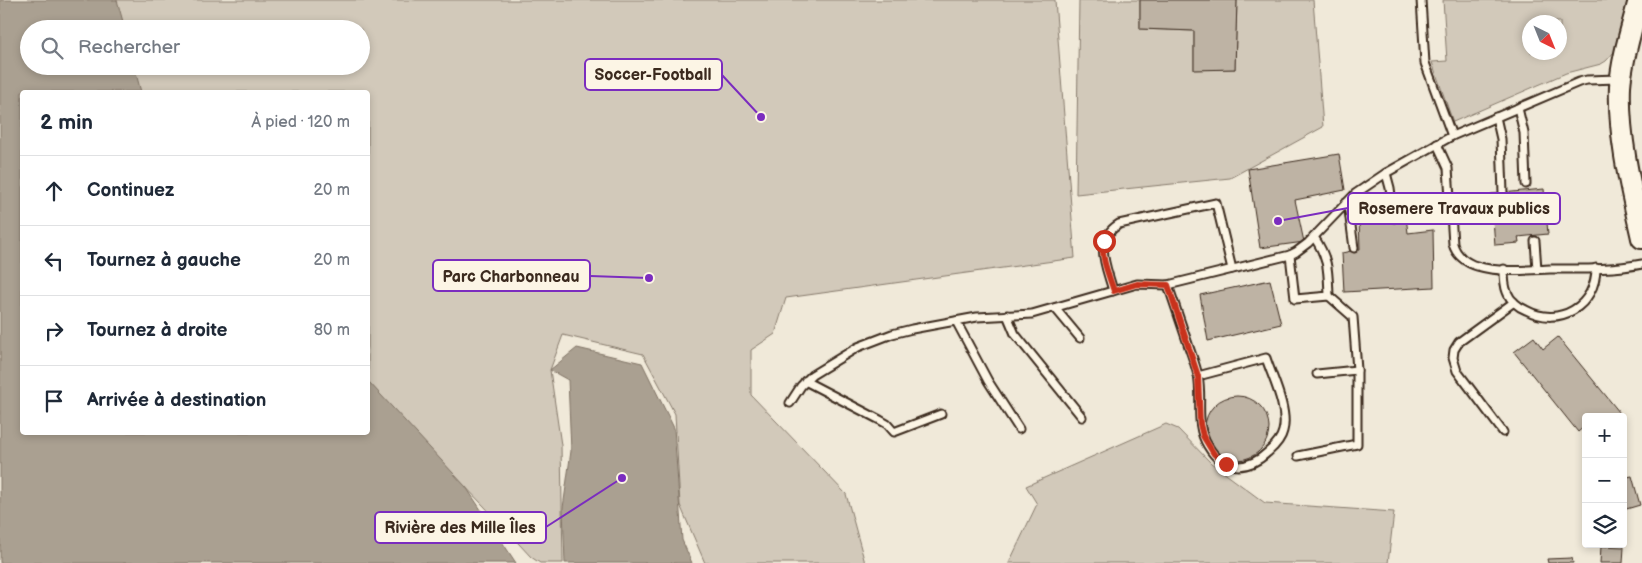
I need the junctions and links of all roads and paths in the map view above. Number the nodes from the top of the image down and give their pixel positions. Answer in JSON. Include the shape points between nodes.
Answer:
{"nodes":[{"id":1,"x":1421,"y":0,"type":"edge"},
{"id":2,"x":1640,"y":0,"type":"edge"},
{"id":3,"x":1621,"y":78,"type":"junction"},
{"id":4,"x":1518,"y":108,"type":"junction"},
{"id":5,"x":1496,"y":117,"type":"junction"},
{"id":6,"x":1452,"y":136,"type":"junction"},
{"id":7,"x":1437,"y":144,"type":"junction"},
{"id":8,"x":1386,"y":173,"type":"junction"},
{"id":9,"x":1526,"y":184,"type":"dead end"},
{"id":10,"x":1504,"y":193,"type":"dead end"},
{"id":11,"x":1346,"y":203,"type":"junction"},
{"id":12,"x":1394,"y":218,"type":"dead end"},
{"id":13,"x":1314,"y":237,"type":"junction"},
{"id":14,"x":1642,"y":238,"type":"edge"},
{"id":15,"x":1535,"y":241,"type":"dead end"},
{"id":16,"x":1354,"y":248,"type":"dead end"},
{"id":17,"x":1290,"y":255,"type":"junction"},
{"id":18,"x":1642,"y":264,"type":"edge"},
{"id":19,"x":1596,"y":268,"type":"junction"},
{"id":20,"x":1232,"y":269,"type":"junction"},
{"id":21,"x":1504,"y":269,"type":"junction"},
{"id":22,"x":1537,"y":269,"type":"junction"},
{"id":23,"x":1168,"y":285,"type":"junction"},
{"id":24,"x":1114,"y":291,"type":"junction"},
{"id":25,"x":1329,"y":296,"type":"junction"},
{"id":26,"x":1514,"y":302,"type":"junction"},
{"id":27,"x":1055,"y":308,"type":"junction"},
{"id":28,"x":1007,"y":315,"type":"junction"},
{"id":29,"x":956,"y":321,"type":"junction"},
{"id":30,"x":1080,"y":338,"type":"dead end"},
{"id":31,"x":1357,"y":370,"type":"junction"},
{"id":32,"x":1317,"y":374,"type":"dead end"},
{"id":33,"x":1198,"y":376,"type":"junction"},
{"id":34,"x":805,"y":381,"type":"junction"},
{"id":35,"x":790,"y":403,"type":"dead end"},
{"id":36,"x":941,"y":414,"type":"dead end"},
{"id":37,"x":1082,"y":417,"type":"dead end"},
{"id":38,"x":1020,"y":429,"type":"dead end"},
{"id":39,"x":1504,"y":432,"type":"dead end"},
{"id":40,"x":1298,"y":456,"type":"dead end"}],
"edges":[{"from":1,"to":6,"type":"lane","via":[[1425,63]]},
{"from":2,"to":3,"type":"main road"},
{"from":3,"to":4,"type":"lane","via":[[1579,82]]},
{"from":3,"to":14,"type":"main road","via":[[1623,136]]},
{"from":4,"to":5,"type":"lane"},
{"from":4,"to":9,"type":"lane","via":[[1524,133]]},
{"from":5,"to":6,"type":"lane"},
{"from":5,"to":10,"type":"lane","via":[[1501,139]]},
{"from":6,"to":7,"type":"lane"},
{"from":7,"to":8,"type":"lane"},
{"from":7,"to":21,"type":"lane","via":[[1448,168],[1454,248],[1469,263]]},
{"from":8,"to":11,"type":"lane"},
{"from":8,"to":12,"type":"lane"},
{"from":11,"to":13,"type":"lane"},
{"from":11,"to":16,"type":"lane"},
{"from":13,"to":17,"type":"lane"},
{"from":13,"to":25,"type":"lane","via":[[1327,262]]},
{"from":15,"to":22,"type":"lane"},
{"from":17,"to":20,"type":"lane"},
{"from":17,"to":25,"type":"lane","via":[[1295,299]]},
{"from":18,"to":19,"type":"lane","via":[[1625,268]]},
{"from":19,"to":22,"type":"lane"},
{"from":19,"to":26,"type":"lane","via":[[1596,281],[1590,294],[1568,312],[1552,317],[1540,316]]},
{"from":20,"to":23,"type":"lane"},
{"from":20,"to":24,"type":"lane","via":[[1216,203],[1119,224],[1110,231],[1102,248]]},
{"from":21,"to":22,"type":"lane"},
{"from":21,"to":26,"type":"lane","via":[[1506,290]]},
{"from":23,"to":24,"type":"lane","via":[[1137,284]]},
{"from":23,"to":33,"type":"lane"},
{"from":24,"to":27,"type":"lane"},
{"from":25,"to":31,"type":"lane","via":[[1353,317]]},
{"from":26,"to":39,"type":"lane","via":[[1459,342],[1453,358],[1457,371]]},
{"from":27,"to":28,"type":"lane","via":[[1032,314]]},
{"from":27,"to":30,"type":"lane"},
{"from":28,"to":29,"type":"lane"},
{"from":28,"to":37,"type":"lane","via":[[1015,334]]},
{"from":29,"to":34,"type":"lane","via":[[912,329],[870,342]]},
{"from":29,"to":38,"type":"lane","via":[[988,381]]},
{"from":31,"to":32,"type":"lane"},
{"from":31,"to":40,"type":"lane","via":[[1357,444]]},
{"from":33,"to":33,"type":"lane","via":[[1203,436],[1220,460],[1233,466],[1250,464],[1277,444],[1284,430],[1283,413],[1266,358]]},
{"from":34,"to":35,"type":"lane"},
{"from":34,"to":36,"type":"lane","via":[[887,424],[894,432]]}]}
